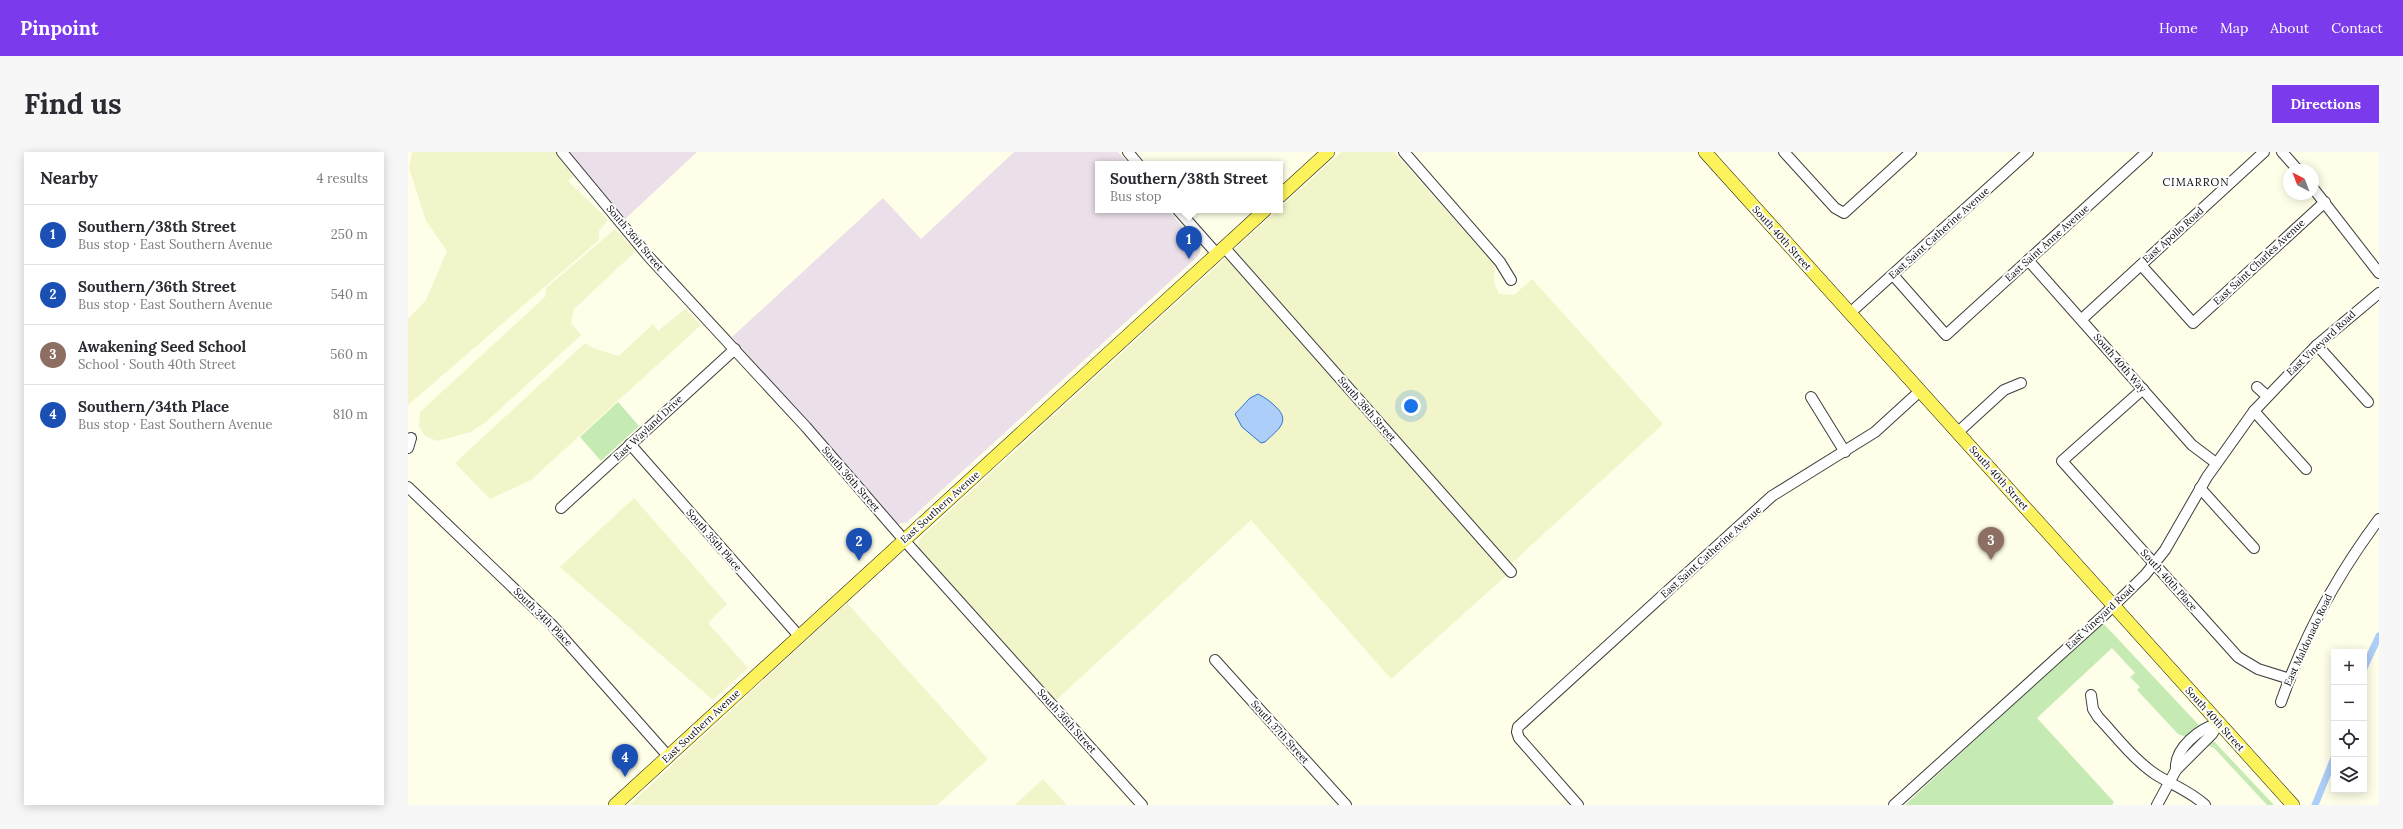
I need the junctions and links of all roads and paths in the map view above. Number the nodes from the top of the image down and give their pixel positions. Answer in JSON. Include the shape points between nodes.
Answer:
{"nodes":[{"id":1,"x":562,"y":152,"type":"edge"},
{"id":2,"x":1128,"y":152,"type":"edge"},
{"id":3,"x":1328,"y":152,"type":"edge"},
{"id":4,"x":1404,"y":152,"type":"edge"},
{"id":5,"x":1705,"y":152,"type":"edge"},
{"id":6,"x":1910,"y":152,"type":"edge"},
{"id":7,"x":2028,"y":152,"type":"edge"},
{"id":8,"x":2147,"y":152,"type":"edge"},
{"id":9,"x":2264,"y":152,"type":"edge"},
{"id":10,"x":2282,"y":152,"type":"edge"},
{"id":11,"x":1786,"y":153,"type":"edge"},
{"id":12,"x":1136,"y":161,"type":"edge"},
{"id":13,"x":2293,"y":164,"type":"edge"},
{"id":14,"x":1283,"y":193,"type":"edge"},
{"id":15,"x":2319,"y":195,"type":"edge"},
{"id":16,"x":2325,"y":202,"type":"junction"},
{"id":17,"x":1181,"y":213,"type":"edge"},
{"id":18,"x":1262,"y":213,"type":"edge"},
{"id":19,"x":1220,"y":250,"type":"junction"},
{"id":20,"x":2028,"y":260,"type":"junction"},
{"id":21,"x":2141,"y":265,"type":"junction"},
{"id":22,"x":2379,"y":273,"type":"edge"},
{"id":23,"x":1893,"y":275,"type":"junction"},
{"id":24,"x":1511,"y":280,"type":"dead end"},
{"id":25,"x":2379,"y":293,"type":"edge"},
{"id":26,"x":1850,"y":313,"type":"junction"},
{"id":27,"x":2082,"y":319,"type":"junction"},
{"id":28,"x":2317,"y":345,"type":"junction"},
{"id":29,"x":734,"y":349,"type":"junction"},
{"id":30,"x":2021,"y":383,"type":"dead end"},
{"id":31,"x":2257,"y":387,"type":"dead end"},
{"id":32,"x":2143,"y":389,"type":"junction"},
{"id":33,"x":1920,"y":391,"type":"junction"},
{"id":34,"x":2267,"y":396,"type":"junction"},
{"id":35,"x":1811,"y":397,"type":"dead end"},
{"id":36,"x":2368,"y":402,"type":"dead end"},
{"id":37,"x":2254,"y":411,"type":"junction"},
{"id":38,"x":1957,"y":433,"type":"junction"},
{"id":39,"x":630,"y":444,"type":"junction"},
{"id":40,"x":1845,"y":452,"type":"junction"},
{"id":41,"x":2216,"y":463,"type":"junction"},
{"id":42,"x":2306,"y":469,"type":"dead end"},
{"id":43,"x":408,"y":487,"type":"edge"},
{"id":44,"x":2200,"y":488,"type":"junction"},
{"id":45,"x":561,"y":508,"type":"dead end"},
{"id":46,"x":2379,"y":519,"type":"edge"},
{"id":47,"x":904,"y":540,"type":"junction"},
{"id":48,"x":2254,"y":548,"type":"dead end"},
{"id":49,"x":2154,"y":564,"type":"junction"},
{"id":50,"x":1511,"y":572,"type":"dead end"},
{"id":51,"x":2114,"y":606,"type":"junction"},
{"id":52,"x":799,"y":636,"type":"junction"},
{"id":53,"x":1215,"y":660,"type":"dead end"},
{"id":54,"x":2290,"y":679,"type":"junction"},
{"id":55,"x":2091,"y":695,"type":"dead end"},
{"id":56,"x":2280,"y":702,"type":"dead end"},
{"id":57,"x":2219,"y":723,"type":"junction"},
{"id":58,"x":668,"y":756,"type":"junction"},
{"id":59,"x":2169,"y":782,"type":"junction"},
{"id":60,"x":1572,"y":803,"type":"edge"},
{"id":61,"x":615,"y":805,"type":"edge"},
{"id":62,"x":1142,"y":805,"type":"edge"},
{"id":63,"x":1346,"y":805,"type":"edge"},
{"id":64,"x":1894,"y":805,"type":"edge"},
{"id":65,"x":2157,"y":805,"type":"edge"},
{"id":66,"x":2205,"y":805,"type":"edge"},
{"id":67,"x":2293,"y":805,"type":"edge"}],
"edges":[{"from":1,"to":29,"type":"street","name":"South 36th Street","via":[[649,256]]},
{"from":2,"to":12,"type":"street"},
{"from":3,"to":14,"type":"main road"},
{"from":4,"to":24,"type":"street","via":[[1500,262]]},
{"from":5,"to":26,"type":"main road","name":"South 40th Street"},
{"from":6,"to":11,"type":"street","via":[[1844,213],[1835,208]]},
{"from":7,"to":23,"type":"street","name":"East Saint Catherine Avenue"},
{"from":8,"to":20,"type":"street","name":"East Saint Anne Avenue"},
{"from":9,"to":21,"type":"street","name":"East Apollo Road"},
{"from":10,"to":13,"type":"street"},
{"from":15,"to":16,"type":"street"},
{"from":16,"to":21,"type":"street","name":"East Saint Charles Avenue","via":[[2193,323]]},
{"from":16,"to":22,"type":"street"},
{"from":17,"to":19,"type":"street","name":"South 38th Street"},
{"from":18,"to":19,"type":"main road","name":"East Southern Avenue"},
{"from":19,"to":47,"type":"main road","name":"East Southern Avenue"},
{"from":19,"to":50,"type":"street","name":"South 38th Street"},
{"from":20,"to":23,"type":"street","name":"East Saint Anne Avenue","via":[[1946,335]]},
{"from":20,"to":27,"type":"street","name":"South 40th Way"},
{"from":21,"to":27,"type":"street","name":"East Apollo Road"},
{"from":23,"to":26,"type":"street","name":"East Saint Catherine Avenue"},
{"from":25,"to":28,"type":"street","name":"East Vineyard Road"},
{"from":26,"to":33,"type":"main road","name":"South 40th Street"},
{"from":27,"to":32,"type":"street","name":"South 40th Way"},
{"from":28,"to":34,"type":"street","name":"East Vineyard Road"},
{"from":28,"to":36,"type":"street"},
{"from":29,"to":39,"type":"street","name":"East Wayland Drive"},
{"from":29,"to":47,"type":"street","name":"South 36th Street"},
{"from":30,"to":38,"type":"street","via":[[2004,390]]},
{"from":31,"to":34,"type":"street"},
{"from":32,"to":41,"type":"street","name":"South 40th Way","via":[[2192,445]]},
{"from":32,"to":49,"type":"street","name":"South 40th Place","via":[[2062,461]]},
{"from":33,"to":38,"type":"main road","name":"South 40th Street"},
{"from":33,"to":40,"type":"street","name":"East Saint Catherine Avenue","via":[[1875,432]]},
{"from":34,"to":37,"type":"street","name":"East Vineyard Road"},
{"from":35,"to":40,"type":"street"},
{"from":37,"to":41,"type":"street","name":"East Vineyard Road"},
{"from":37,"to":42,"type":"street"},
{"from":38,"to":51,"type":"main road","name":"South 40th Street"},
{"from":39,"to":45,"type":"street","name":"East Wayland Drive"},
{"from":39,"to":52,"type":"street","name":"South 35th Place"},
{"from":40,"to":60,"type":"street","name":"East Saint Catherine Avenue","via":[[1772,496],[1518,727],[1519,738]]},
{"from":41,"to":44,"type":"street","name":"East Vineyard Road"},
{"from":43,"to":58,"type":"street","name":"South 34th Place","via":[[552,625]]},
{"from":44,"to":48,"type":"street"},
{"from":44,"to":49,"type":"street","name":"East Vineyard Road","via":[[2165,550]]},
{"from":46,"to":54,"type":"street","name":"East Maldonado Road","via":[[2359,545],[2323,604]]},
{"from":47,"to":52,"type":"main road","name":"East Southern Avenue"},
{"from":47,"to":62,"type":"street","name":"South 36th Street"},
{"from":49,"to":51,"type":"street","name":"East Vineyard Road"},
{"from":49,"to":54,"type":"street","name":"South 40th Place","via":[[2238,657],[2258,669]]},
{"from":51,"to":57,"type":"main road","name":"South 40th Street"},
{"from":51,"to":64,"type":"street","name":"East Vineyard Road"},
{"from":52,"to":58,"type":"main road","name":"East Southern Avenue"},
{"from":53,"to":63,"type":"street","name":"South 37th Street"},
{"from":54,"to":56,"type":"street","name":"East Maldonado Road"},
{"from":55,"to":59,"type":"street","via":[[2093,709],[2098,716],[2140,761]]},
{"from":57,"to":59,"type":"street","via":[[2206,727],[2190,747],[2180,752],[2175,763],[2176,770]]},
{"from":57,"to":67,"type":"main road","name":"South 40th Street"},
{"from":58,"to":61,"type":"main road","name":"East Southern Avenue"},
{"from":59,"to":65,"type":"street"},
{"from":59,"to":66,"type":"street"}]}
